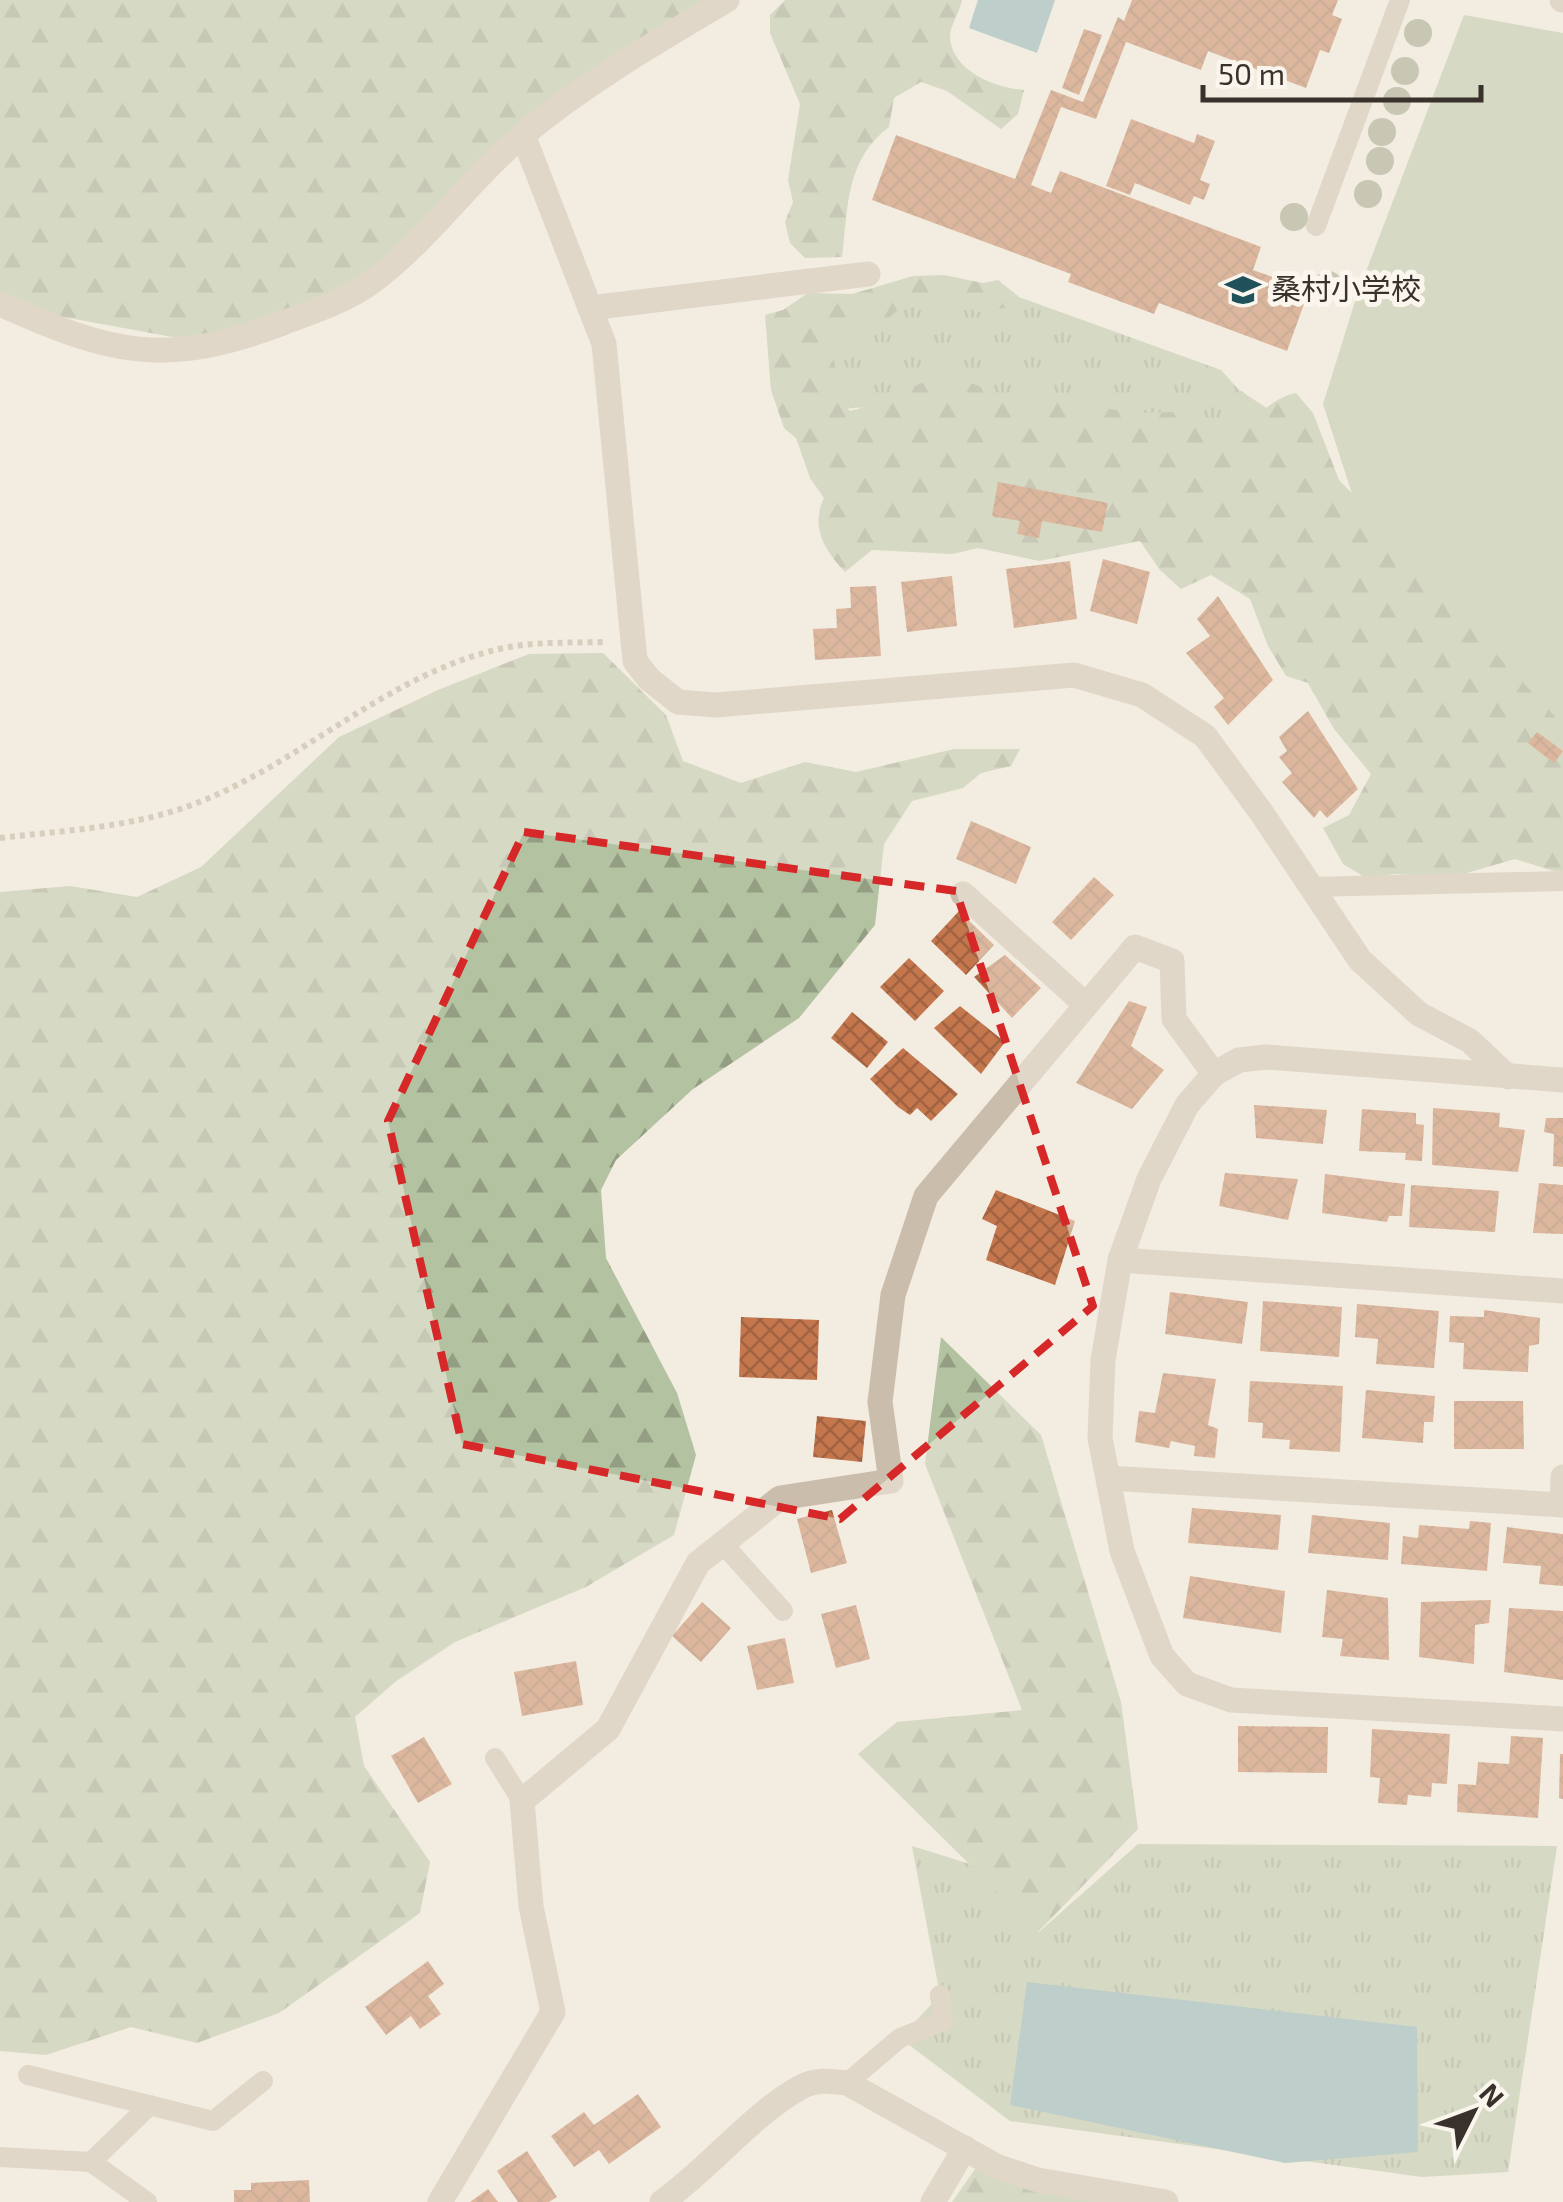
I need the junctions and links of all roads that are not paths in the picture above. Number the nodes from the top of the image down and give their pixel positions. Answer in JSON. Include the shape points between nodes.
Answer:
{"nodes":[{"id":1,"x":727,"y":0,"type":"edge"},
{"id":2,"x":1400,"y":0,"type":"edge"},
{"id":3,"x":523,"y":135,"type":"junction"},
{"id":4,"x":1316,"y":226,"type":"dead end"},
{"id":5,"x":868,"y":274,"type":"dead end"},
{"id":6,"x":0,"y":304,"type":"edge"},
{"id":7,"x":590,"y":308,"type":"junction"},
{"id":8,"x":1563,"y":881,"type":"edge"},
{"id":9,"x":1310,"y":888,"type":"junction"},
{"id":10,"x":964,"y":894,"type":"dead end"},
{"id":11,"x":1086,"y":1004,"type":"junction"},
{"id":12,"x":1214,"y":1074,"type":"junction"},
{"id":13,"x":1508,"y":1077,"type":"junction"},
{"id":14,"x":1563,"y":1080,"type":"edge"},
{"id":15,"x":1120,"y":1260,"type":"junction"},
{"id":16,"x":1563,"y":1291,"type":"edge"},
{"id":17,"x":1563,"y":1476,"type":"edge"},
{"id":18,"x":1108,"y":1478,"type":"junction"},
{"id":19,"x":1562,"y":1504,"type":"edge"},
{"id":20,"x":722,"y":1543,"type":"junction"},
{"id":21,"x":784,"y":1612,"type":"dead end"},
{"id":22,"x":1563,"y":1719,"type":"edge"},
{"id":23,"x":495,"y":1758,"type":"dead end"},
{"id":24,"x":522,"y":1801,"type":"junction"},
{"id":25,"x":940,"y":1995,"type":"dead end"},
{"id":26,"x":28,"y":2075,"type":"dead end"},
{"id":27,"x":263,"y":2081,"type":"dead end"},
{"id":28,"x":847,"y":2083,"type":"junction"},
{"id":29,"x":150,"y":2105,"type":"junction"},
{"id":30,"x":965,"y":2148,"type":"junction"},
{"id":31,"x":0,"y":2157,"type":"edge"},
{"id":32,"x":91,"y":2162,"type":"junction"},
{"id":33,"x":147,"y":2202,"type":"edge"},
{"id":34,"x":440,"y":2202,"type":"edge"},
{"id":35,"x":662,"y":2202,"type":"edge"},
{"id":36,"x":933,"y":2202,"type":"edge"},
{"id":37,"x":1166,"y":2202,"type":"edge"}],
"edges":[{"from":1,"to":3,"type":"street","via":[[619,65]]},
{"from":2,"to":4,"type":"lane"},
{"from":3,"to":6,"type":"street","via":[[366,286],[240,339],[178,353],[122,350]]},
{"from":3,"to":7,"type":"street"},
{"from":5,"to":7,"type":"street"},
{"from":7,"to":9,"type":"street","via":[[604,344],[631,642],[648,679],[678,702],[716,704],[1074,675],[1142,695],[1205,736]]},
{"from":8,"to":9,"type":"lane"},
{"from":9,"to":13,"type":"street","via":[[1388,988],[1470,1042]]},
{"from":10,"to":11,"type":"street"},
{"from":11,"to":12,"type":"street","via":[[1135,948],[1172,961],[1174,1020]]},
{"from":11,"to":20,"type":"street","via":[[926,1196],[891,1313],[880,1402],[891,1481],[780,1498]]},
{"from":12,"to":13,"type":"street","via":[[1239,1060],[1266,1057]]},
{"from":12,"to":15,"type":"street","via":[[1180,1120]]},
{"from":13,"to":14,"type":"street"},
{"from":15,"to":16,"type":"street"},
{"from":15,"to":18,"type":"street","via":[[1103,1360],[1100,1438]]},
{"from":17,"to":19,"type":"street"},
{"from":18,"to":19,"type":"street"},
{"from":18,"to":22,"type":"street","via":[[1122,1551],[1162,1656],[1187,1684],[1231,1700]]},
{"from":20,"to":21,"type":"lane"},
{"from":20,"to":24,"type":"street","via":[[698,1563],[608,1729]]},
{"from":23,"to":24,"type":"lane"},
{"from":24,"to":34,"type":"street","via":[[532,1906],[553,2012]]},
{"from":25,"to":28,"type":"lane","via":[[943,2021],[900,2038]]},
{"from":26,"to":29,"type":"lane"},
{"from":27,"to":29,"type":"lane","via":[[214,2121]]},
{"from":28,"to":30,"type":"street"},
{"from":28,"to":35,"type":"street","via":[[823,2080],[802,2087]]},
{"from":29,"to":32,"type":"lane"},
{"from":30,"to":36,"type":"street"},
{"from":30,"to":37,"type":"street","via":[[1038,2180]]},
{"from":31,"to":32,"type":"lane"},
{"from":32,"to":33,"type":"lane"}]}
